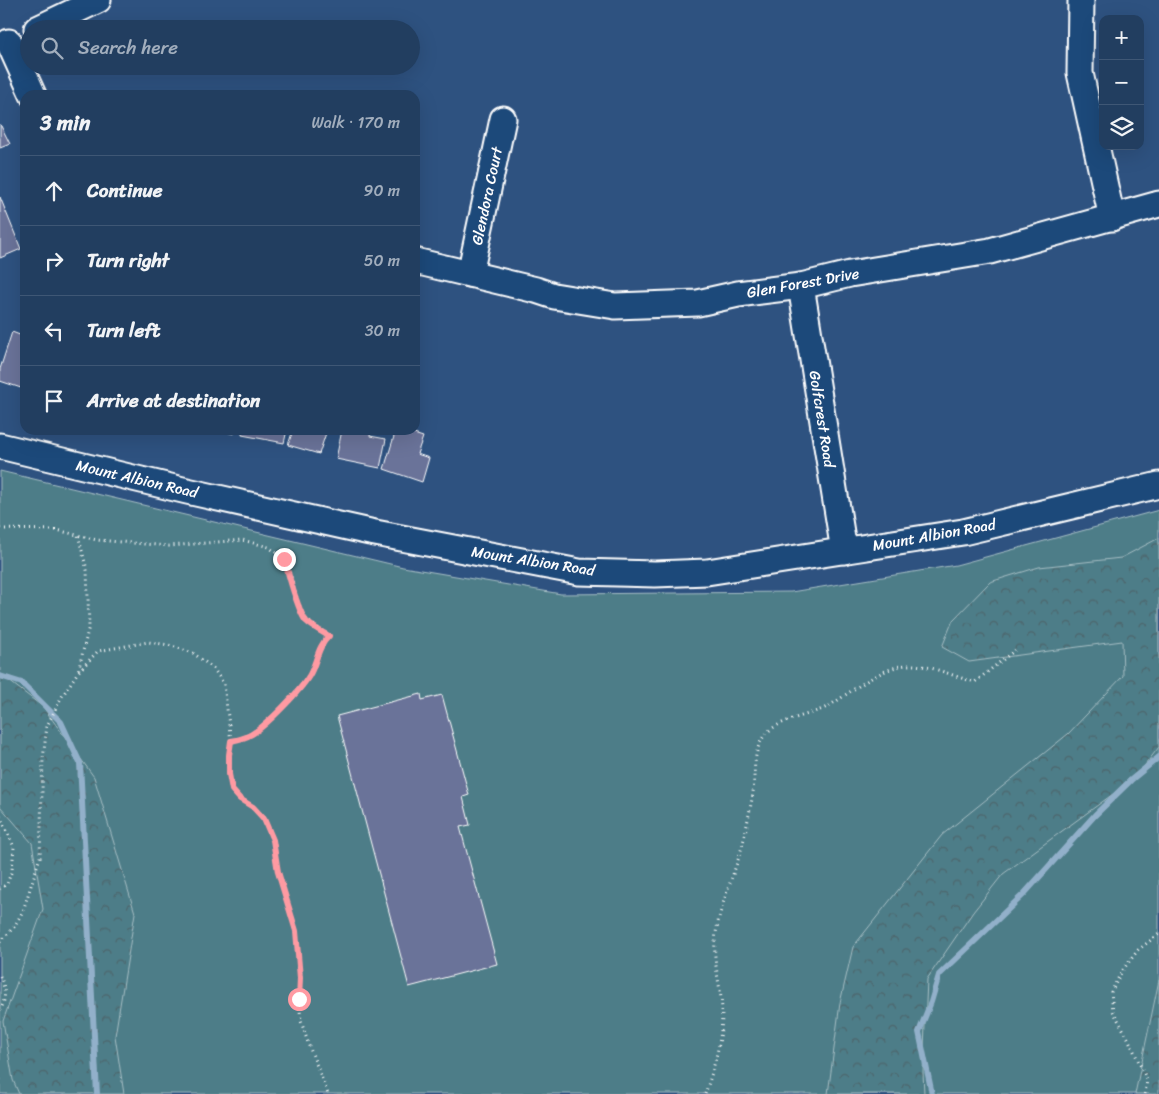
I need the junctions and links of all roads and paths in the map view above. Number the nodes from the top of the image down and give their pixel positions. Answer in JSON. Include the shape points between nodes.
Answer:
{"nodes":[{"id":1,"x":98,"y":0,"type":"edge"},
{"id":2,"x":1081,"y":0,"type":"edge"},
{"id":3,"x":57,"y":20,"type":"edge"},
{"id":4,"x":12,"y":40,"type":"edge"},
{"id":5,"x":20,"y":61,"type":"edge"},
{"id":6,"x":25,"y":75,"type":"edge"},
{"id":7,"x":31,"y":90,"type":"edge"},
{"id":8,"x":503,"y":119,"type":"dead end"},
{"id":9,"x":1159,"y":204,"type":"edge"},
{"id":10,"x":1112,"y":218,"type":"junction"},
{"id":11,"x":420,"y":262,"type":"edge"},
{"id":12,"x":470,"y":274,"type":"junction"},
{"id":13,"x":801,"y":286,"type":"junction"},
{"id":14,"x":0,"y":446,"type":"edge"},
{"id":15,"x":1159,"y":485,"type":"edge"},
{"id":16,"x":0,"y":529,"type":"edge"},
{"id":17,"x":78,"y":536,"type":"junction"},
{"id":18,"x":844,"y":551,"type":"junction"},
{"id":19,"x":1015,"y":650,"type":"dead end"},
{"id":20,"x":78,"y":672,"type":"junction"},
{"id":21,"x":231,"y":741,"type":"junction"},
{"id":22,"x":0,"y":816,"type":"edge"},
{"id":23,"x":0,"y":889,"type":"edge"},
{"id":24,"x":1159,"y":934,"type":"edge"},
{"id":25,"x":0,"y":942,"type":"edge"},
{"id":26,"x":0,"y":976,"type":"edge"},
{"id":27,"x":0,"y":1010,"type":"edge"},
{"id":28,"x":328,"y":1094,"type":"edge"},
{"id":29,"x":705,"y":1094,"type":"edge"},
{"id":30,"x":1145,"y":1094,"type":"edge"}],
"edges":[{"from":1,"to":3,"type":"street"},
{"from":2,"to":10,"type":"street","via":[[1080,72]]},
{"from":4,"to":5,"type":"street"},
{"from":6,"to":7,"type":"street"},
{"from":8,"to":12,"type":"street","name":"Glendora Court"},
{"from":9,"to":10,"type":"street","name":"Glen Forest Drive"},
{"from":10,"to":13,"type":"street","name":"Glen Forest Drive","via":[[990,251],[850,274]]},
{"from":11,"to":12,"type":"street","name":"Glen Forest Drive"},
{"from":12,"to":13,"type":"street","name":"Glen Forest Drive","via":[[554,296],[615,306],[698,303]]},
{"from":13,"to":18,"type":"street","name":"Golfcrest Road"},
{"from":14,"to":18,"type":"street","name":"Mount Albion Road","via":[[370,532],[579,572],[707,572]]},
{"from":15,"to":18,"type":"street","name":"Mount Albion Road","via":[[963,532]]},
{"from":16,"to":17,"type":"path","via":[[58,530]]},
{"from":17,"to":20,"type":"path","via":[[87,570],[89,626]]},
{"from":17,"to":21,"type":"path","via":[[169,546],[242,540],[269,547],[284,559],[306,620],[329,636],[322,642],[308,678],[289,701],[252,734]]},
{"from":19,"to":29,"type":"path","via":[[975,682],[912,665],[894,668],[821,710],[773,728],[764,736],[757,752],[743,846],[728,886],[715,942],[722,1014],[718,1047]]},
{"from":20,"to":21,"type":"path","via":[[98,651],[148,642],[193,653],[213,668],[224,684]]},
{"from":20,"to":25,"type":"path","via":[[60,698],[47,726],[40,857],[24,911]]},
{"from":21,"to":28,"type":"path","via":[[229,774],[232,790],[264,819],[273,840],[278,872],[296,931],[301,1021]]},
{"from":22,"to":23,"type":"path","via":[[14,848],[12,870],[7,884]]},
{"from":24,"to":30,"type":"path","via":[[1138,950],[1111,992],[1113,1011],[1147,1080]]},
{"from":26,"to":27,"type":"path","via":[[5,988]]}]}
